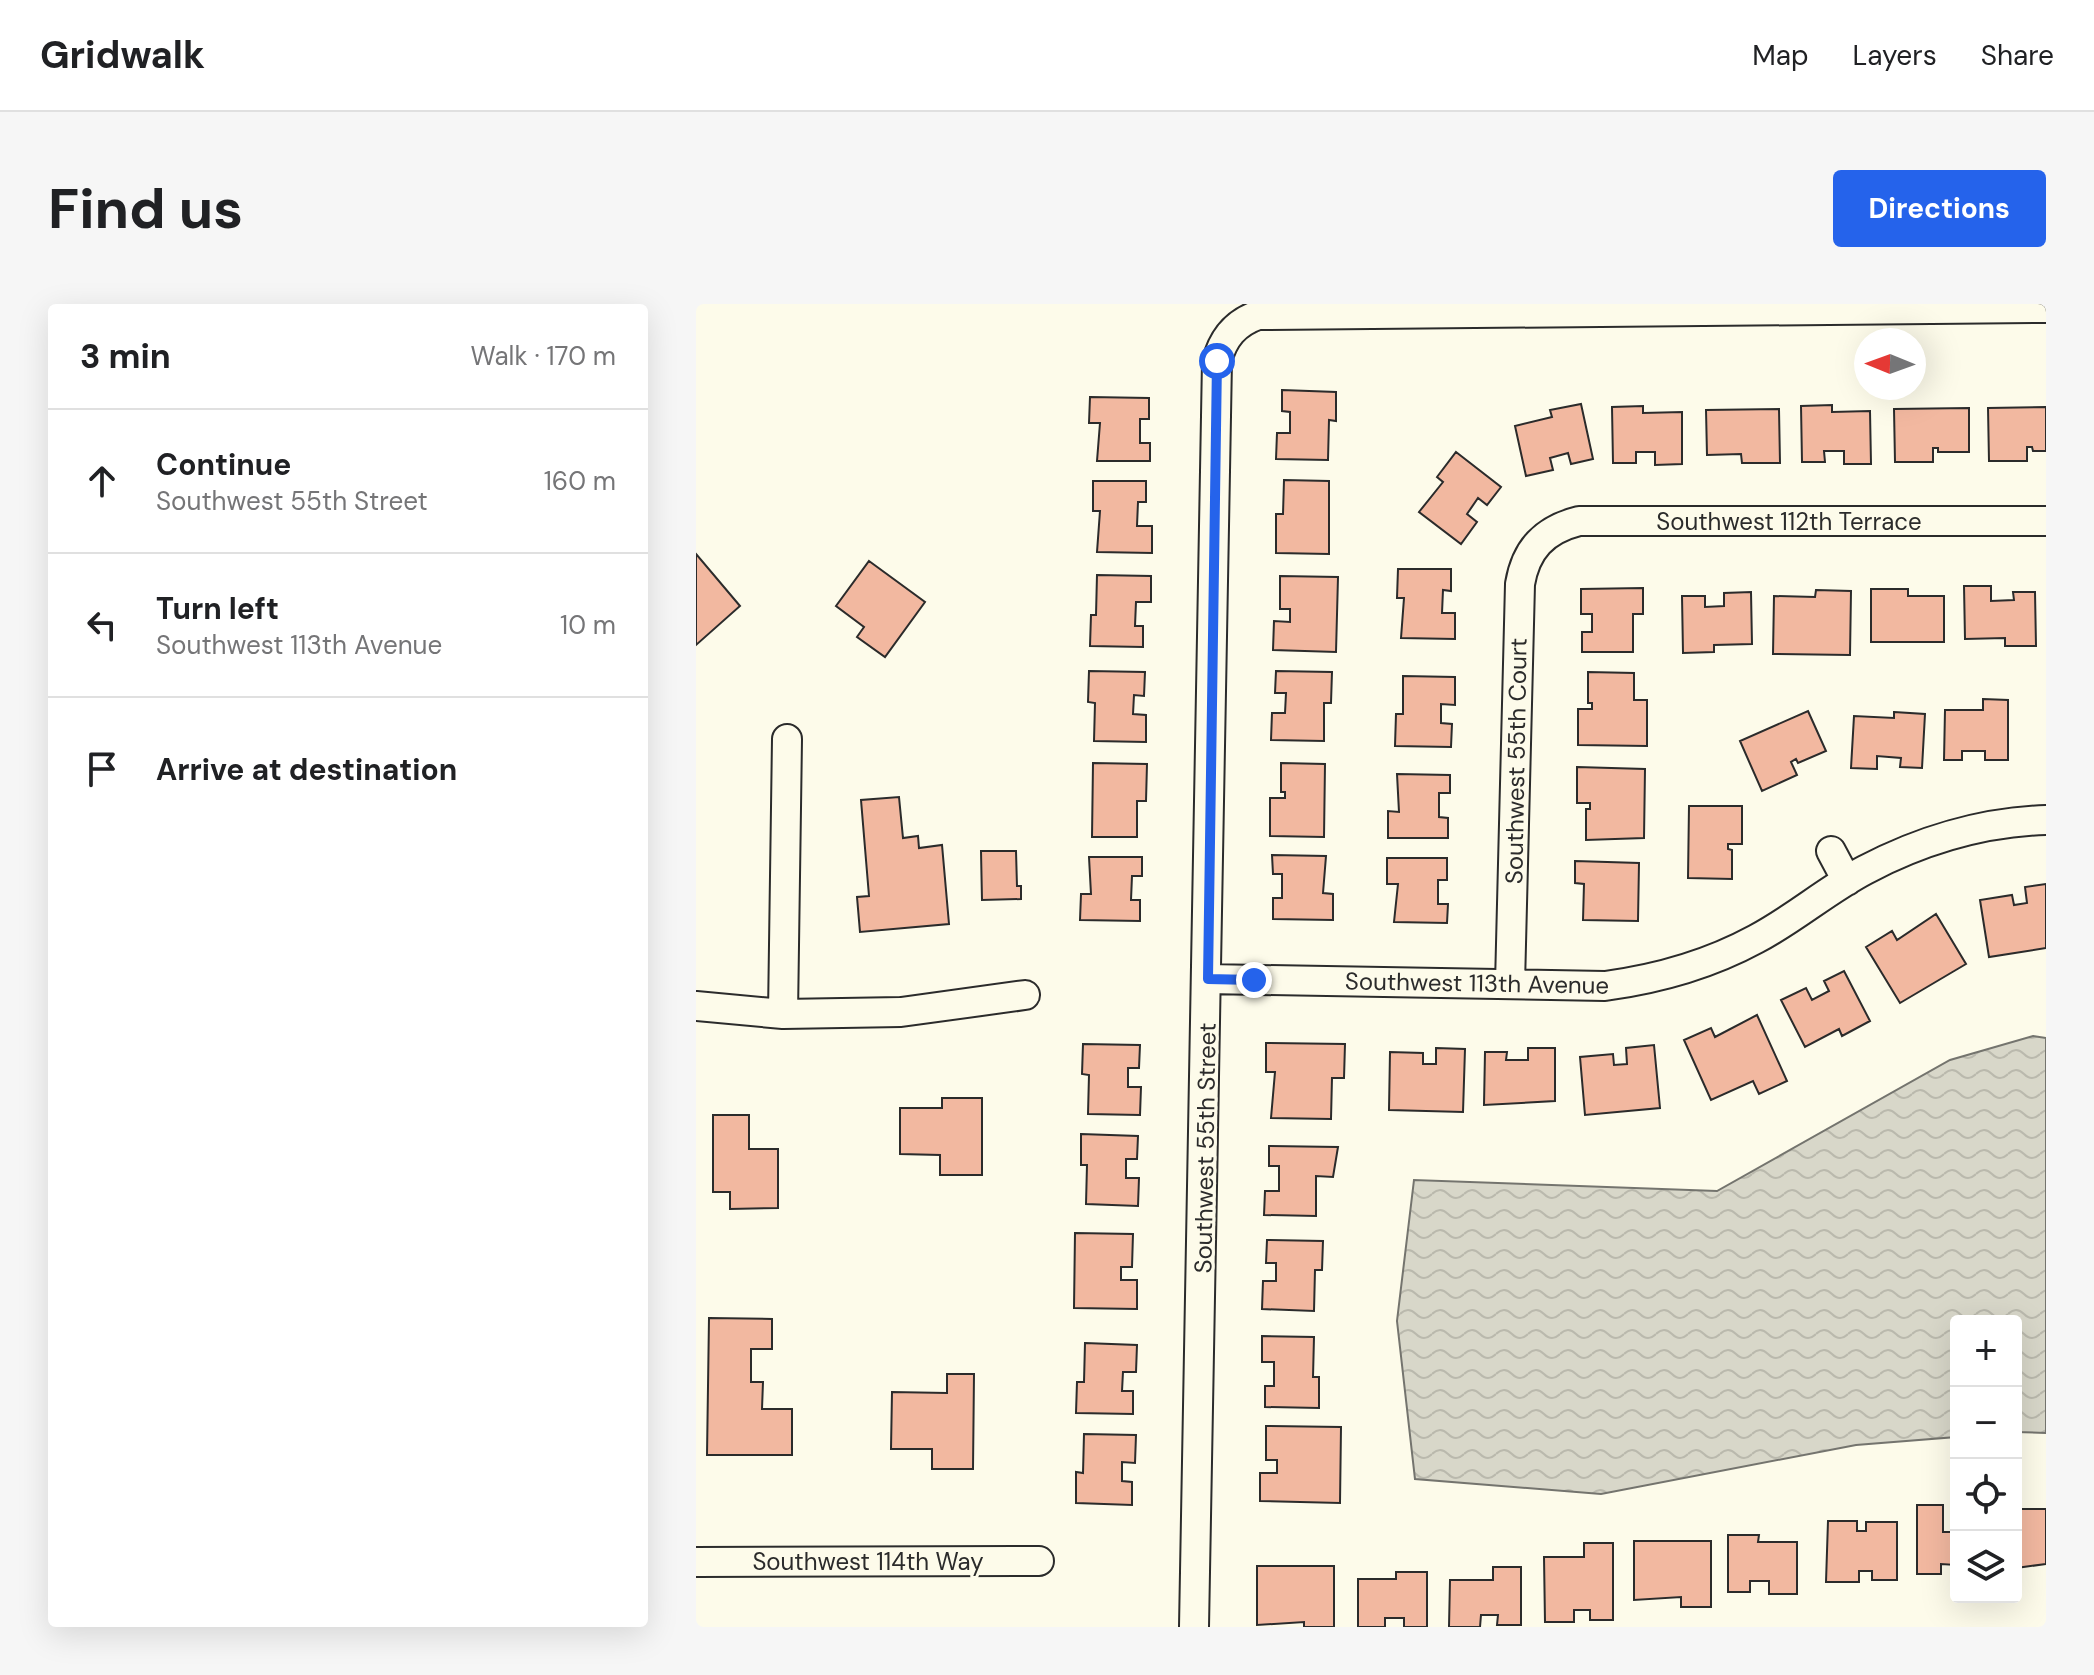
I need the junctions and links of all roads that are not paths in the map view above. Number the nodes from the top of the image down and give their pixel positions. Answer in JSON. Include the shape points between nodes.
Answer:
{"nodes":[{"id":1,"x":2046,"y":308,"type":"edge"},
{"id":2,"x":2046,"y":521,"type":"edge"},
{"id":3,"x":1537,"y":542,"type":"joint"},
{"id":4,"x":787,"y":739,"type":"dead end"},
{"id":5,"x":2046,"y":820,"type":"edge"},
{"id":6,"x":1831,"y":851,"type":"dead end"},
{"id":7,"x":1847,"y":881,"type":"junction"},
{"id":8,"x":1208,"y":979,"type":"junction"},
{"id":9,"x":1510,"y":984,"type":"junction"},
{"id":10,"x":1025,"y":995,"type":"dead end"},
{"id":11,"x":696,"y":1006,"type":"edge"},
{"id":12,"x":783,"y":1014,"type":"junction"},
{"id":13,"x":1039,"y":1561,"type":"dead end"},
{"id":14,"x":696,"y":1562,"type":"edge"},
{"id":15,"x":1194,"y":1627,"type":"edge"}],
"edges":[{"from":1,"to":8,"type":"street","name":"Southwest 55th Street","via":[[1245,319],[1228,335],[1217,361]]},
{"from":2,"to":3,"type":"street","name":"Southwest 112th Terrace","via":[[1579,521]]},
{"from":3,"to":9,"type":"street","name":"Southwest 55th Court","via":[[1527,556],[1520,584]]},
{"from":4,"to":12,"type":"street"},
{"from":5,"to":7,"type":"street","name":"Southwest 113th Avenue","via":[[2010,821],[1953,834]]},
{"from":6,"to":7,"type":"street"},
{"from":7,"to":9,"type":"street","name":"Southwest 113th Avenue","via":[[1757,939],[1679,971],[1605,986]]},
{"from":8,"to":9,"type":"street","name":"Southwest 113th Avenue"},
{"from":8,"to":15,"type":"street","name":"Southwest 55th Street"},
{"from":10,"to":12,"type":"street","via":[[901,1012]]},
{"from":11,"to":12,"type":"street"},
{"from":13,"to":14,"type":"street","name":"Southwest 114th Way"}]}
